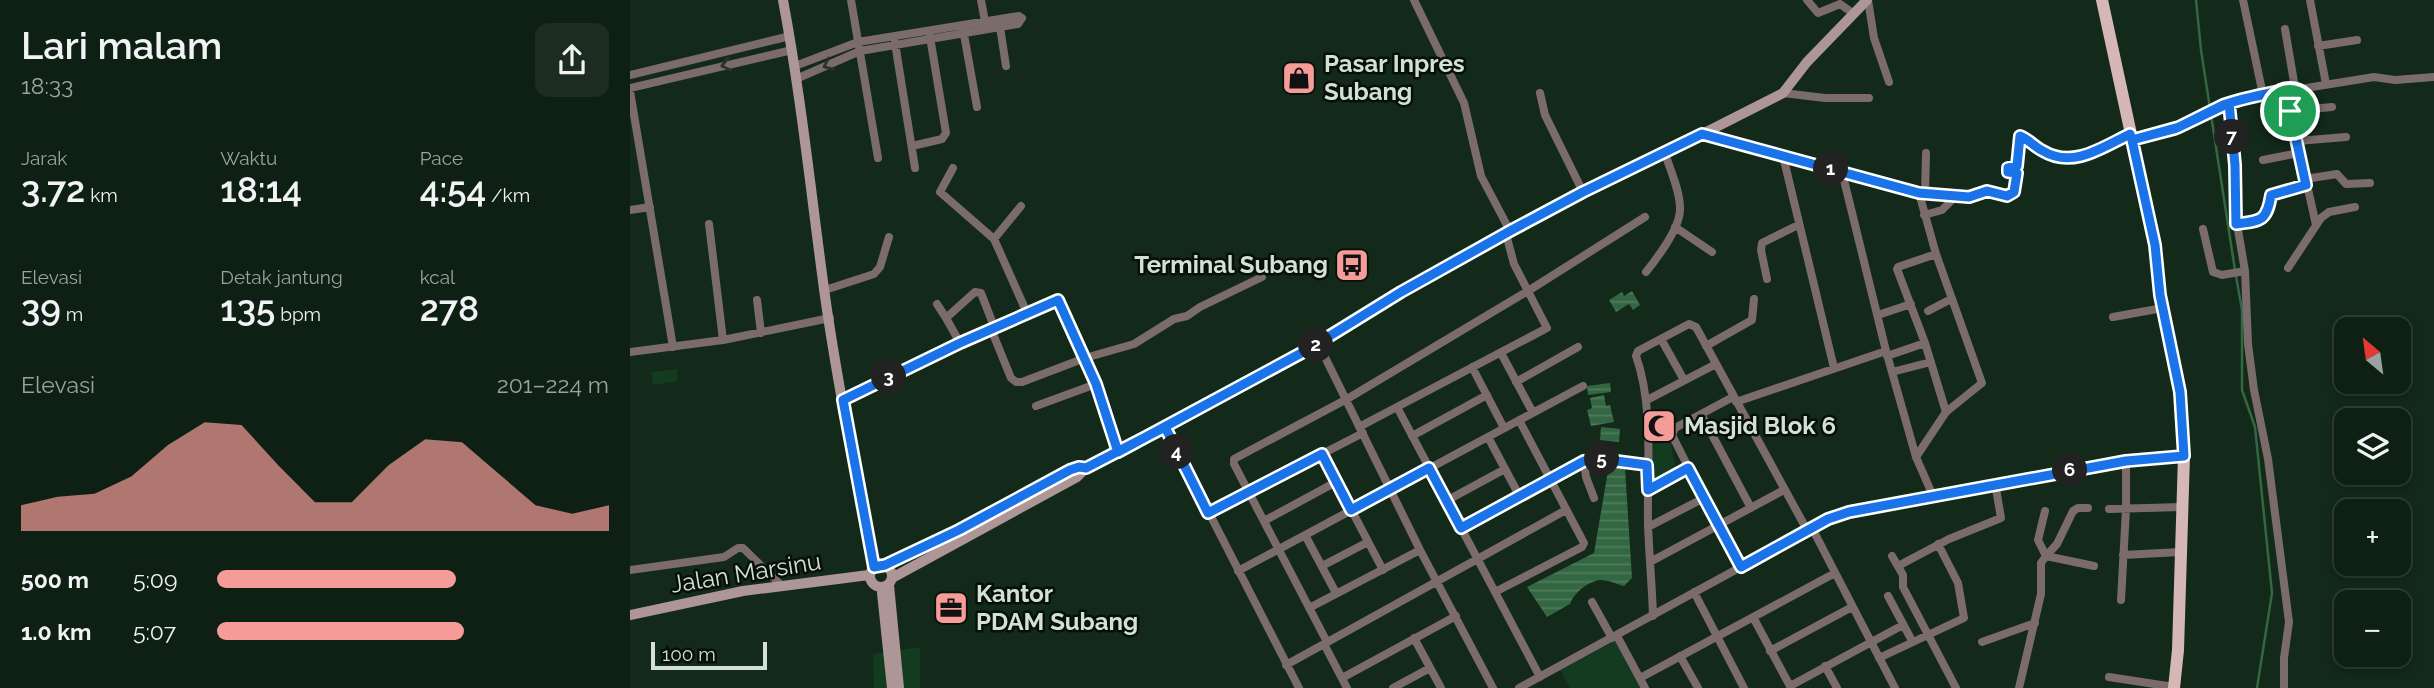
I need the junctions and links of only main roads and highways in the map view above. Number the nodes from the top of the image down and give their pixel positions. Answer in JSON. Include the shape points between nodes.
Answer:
{"nodes":[{"id":1,"x":2102,"y":0,"type":"edge"},
{"id":2,"x":2174,"y":687,"type":"edge"}],
"edges":[{"from":1,"to":2,"type":"main road","via":[[2155,245],[2180,392],[2183,507]]}]}
